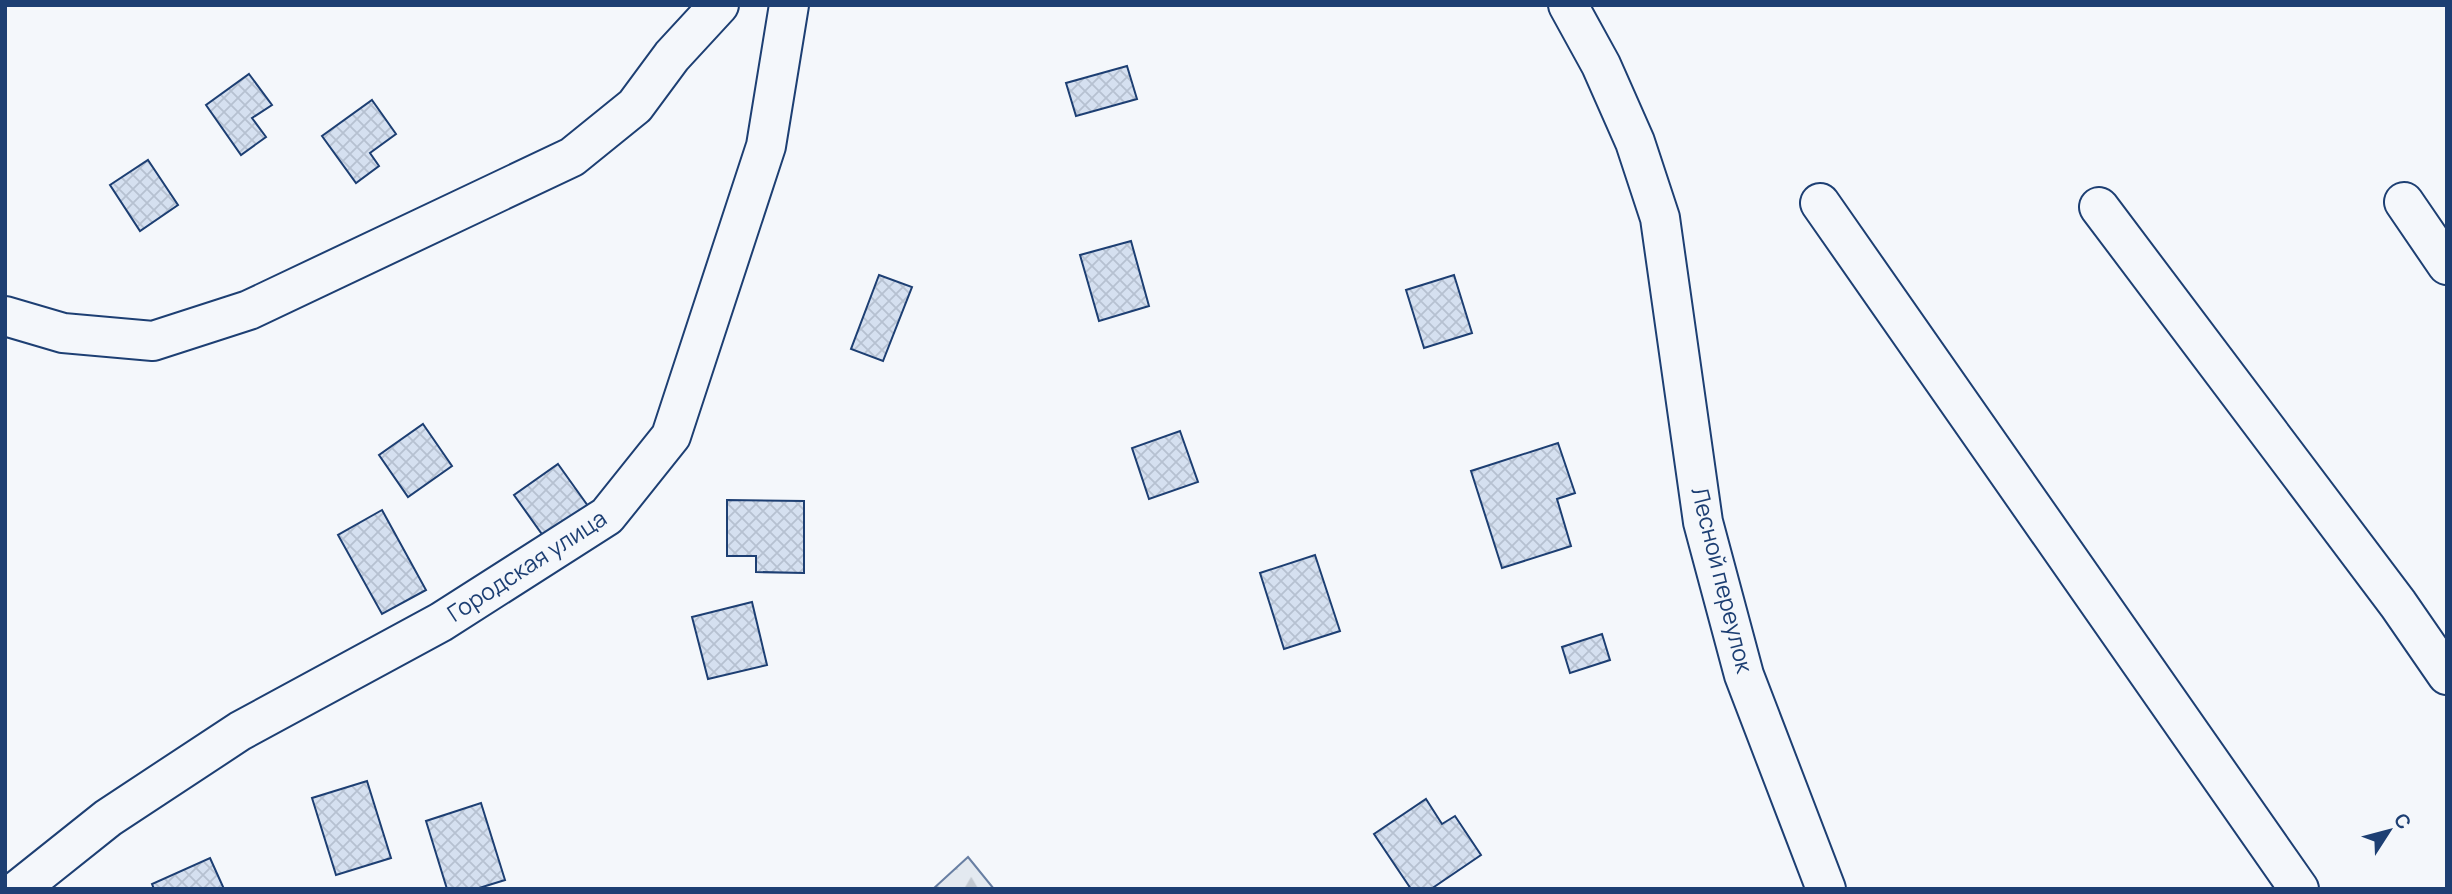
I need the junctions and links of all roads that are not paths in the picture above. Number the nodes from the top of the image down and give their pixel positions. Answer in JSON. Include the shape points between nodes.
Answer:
{"nodes":[{"id":1,"x":719,"y":5,"type":"edge"},
{"id":2,"x":789,"y":5,"type":"edge"},
{"id":3,"x":1567,"y":5,"type":"edge"},
{"id":4,"x":2404,"y":202,"type":"dead end"},
{"id":5,"x":1820,"y":203,"type":"dead end"},
{"id":6,"x":2099,"y":207,"type":"dead end"},
{"id":7,"x":2447,"y":265,"type":"edge"},
{"id":8,"x":5,"y":316,"type":"edge"},
{"id":9,"x":2447,"y":675,"type":"edge"},
{"id":10,"x":19,"y":889,"type":"edge"},
{"id":11,"x":1826,"y":889,"type":"edge"},
{"id":12,"x":2300,"y":889,"type":"edge"}],
"edges":[{"from":1,"to":8,"type":"street","via":[[672,56],[635,106],[572,156],[248,310],[153,341],[63,333]]},
{"from":2,"to":10,"type":"street","name":"Городская улица","via":[[766,146],[671,436],[607,516],[441,622],[240,731],[108,818]]},
{"from":3,"to":11,"type":"street","name":"Лесной переулок","via":[[1601,65],[1630,131],[1660,218],[1703,522],[1744,675]]},
{"from":4,"to":7,"type":"street"},
{"from":5,"to":12,"type":"street"},
{"from":6,"to":9,"type":"street"}]}
